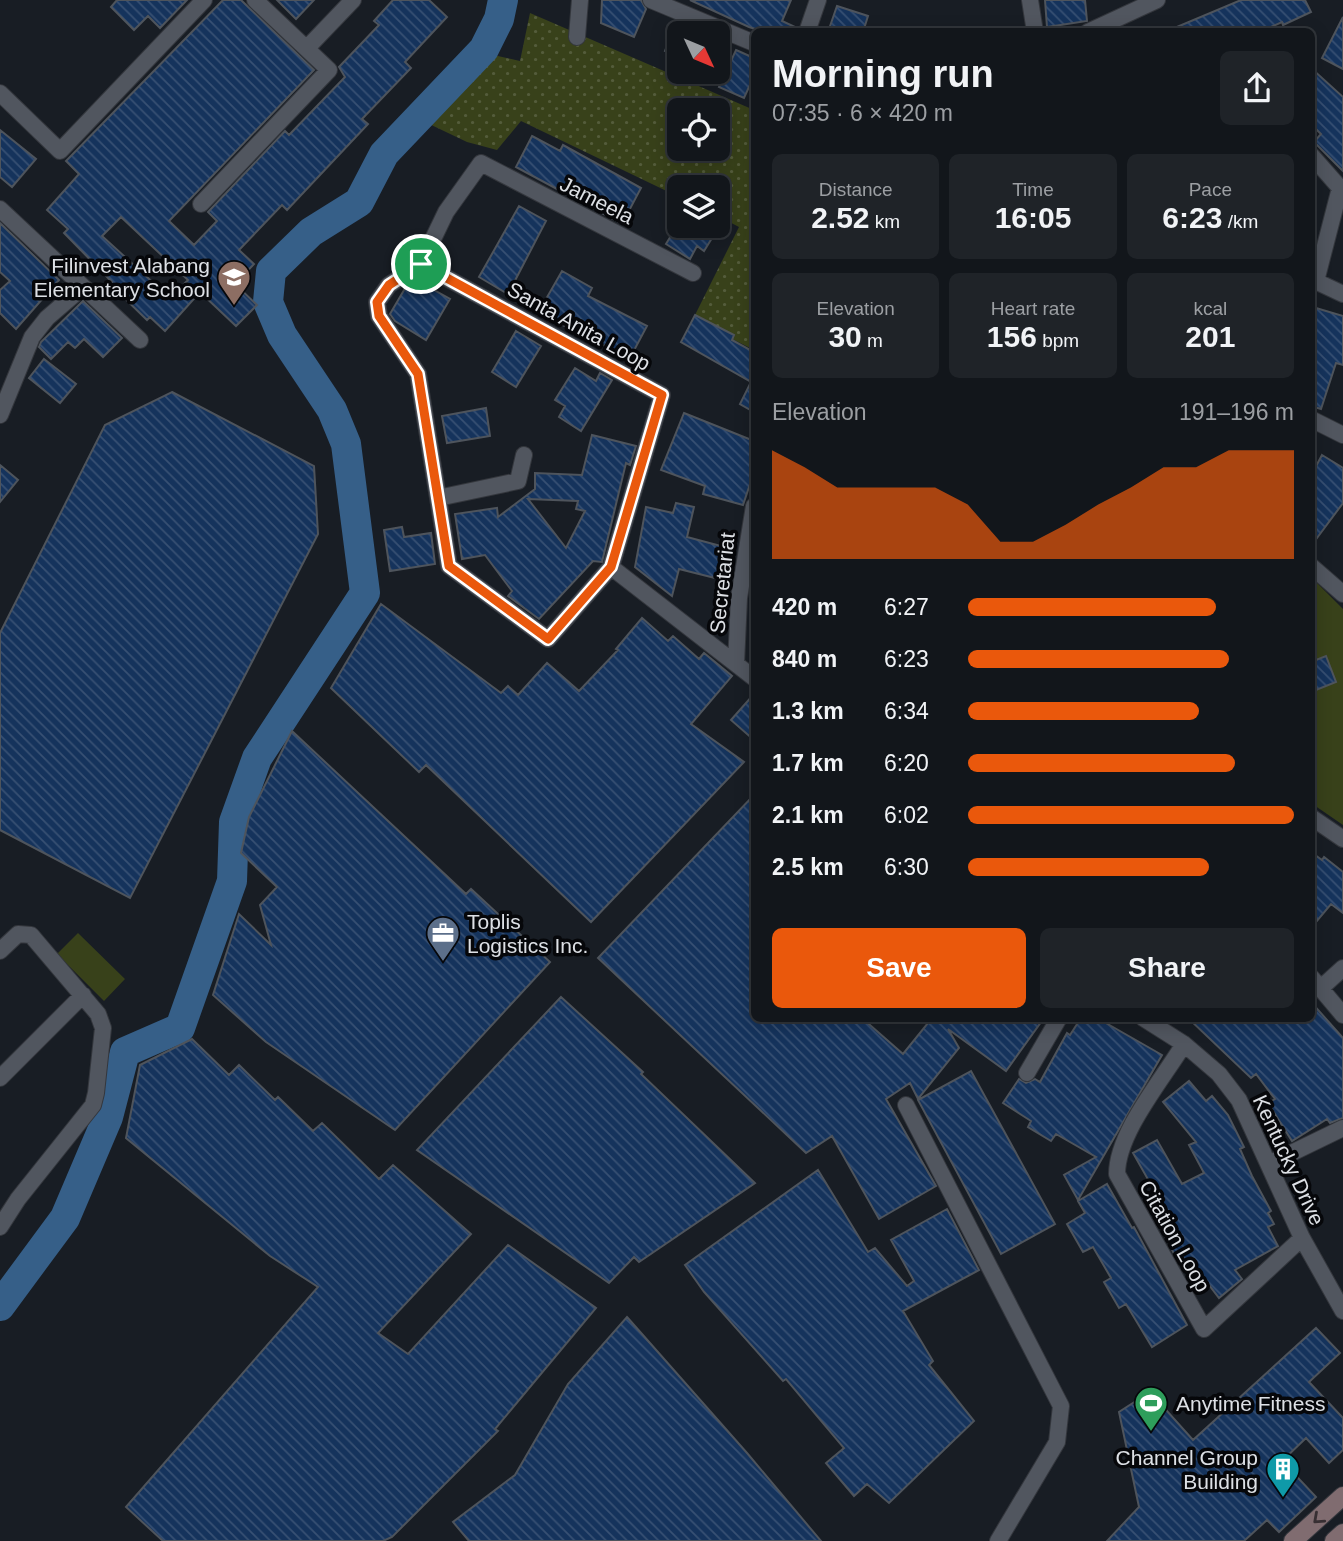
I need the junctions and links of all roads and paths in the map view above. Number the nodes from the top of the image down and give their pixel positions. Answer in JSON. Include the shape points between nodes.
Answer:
{"nodes":[{"id":1,"x":204,"y":0,"type":"edge"},
{"id":2,"x":255,"y":0,"type":"edge"},
{"id":3,"x":352,"y":0,"type":"edge"},
{"id":4,"x":580,"y":0,"type":"edge"},
{"id":5,"x":651,"y":0,"type":"edge"},
{"id":6,"x":818,"y":0,"type":"edge"},
{"id":7,"x":1030,"y":0,"type":"edge"},
{"id":8,"x":1157,"y":0,"type":"edge"},
{"id":9,"x":808,"y":28,"type":"edge"},
{"id":10,"x":1034,"y":28,"type":"edge"},
{"id":11,"x":1097,"y":28,"type":"edge"},
{"id":12,"x":577,"y":37,"type":"dead end"},
{"id":13,"x":751,"y":42,"type":"edge"},
{"id":14,"x":307,"y":48,"type":"junction"},
{"id":15,"x":0,"y":93,"type":"edge"},
{"id":16,"x":1315,"y":160,"type":"edge"},
{"id":17,"x":201,"y":204,"type":"dead end"},
{"id":18,"x":0,"y":209,"type":"edge"},
{"id":19,"x":421,"y":264,"type":"junction"},
{"id":20,"x":693,"y":273,"type":"dead end"},
{"id":21,"x":1315,"y":276,"type":"edge"},
{"id":22,"x":1315,"y":280,"type":"edge"},
{"id":23,"x":83,"y":288,"type":"junction"},
{"id":24,"x":1343,"y":294,"type":"edge"},
{"id":25,"x":140,"y":340,"type":"dead end"},
{"id":26,"x":0,"y":415,"type":"edge"},
{"id":27,"x":1315,"y":421,"type":"edge"},
{"id":28,"x":1343,"y":435,"type":"edge"},
{"id":29,"x":524,"y":455,"type":"dead end"},
{"id":30,"x":438,"y":498,"type":"junction"},
{"id":31,"x":751,"y":524,"type":"edge"},
{"id":32,"x":611,"y":567,"type":"junction"},
{"id":33,"x":1315,"y":569,"type":"edge"},
{"id":34,"x":1343,"y":592,"type":"edge"},
{"id":35,"x":736,"y":664,"type":"junction"},
{"id":36,"x":751,"y":676,"type":"edge"},
{"id":37,"x":1315,"y":820,"type":"edge"},
{"id":38,"x":1343,"y":839,"type":"edge"},
{"id":39,"x":0,"y":951,"type":"edge"},
{"id":40,"x":1343,"y":968,"type":"edge"},
{"id":41,"x":1316,"y":982,"type":"edge"},
{"id":42,"x":83,"y":995,"type":"junction"},
{"id":43,"x":1343,"y":1015,"type":"edge"},
{"id":44,"x":1057,"y":1022,"type":"edge"},
{"id":45,"x":1149,"y":1022,"type":"edge"},
{"id":46,"x":1184,"y":1044,"type":"junction"},
{"id":47,"x":1027,"y":1073,"type":"dead end"},
{"id":48,"x":0,"y":1078,"type":"edge"},
{"id":49,"x":906,"y":1105,"type":"dead end"},
{"id":50,"x":1343,"y":1128,"type":"edge"},
{"id":51,"x":1269,"y":1164,"type":"junction"},
{"id":52,"x":0,"y":1227,"type":"edge"},
{"id":53,"x":1302,"y":1238,"type":"junction"},
{"id":54,"x":1343,"y":1311,"type":"edge"},
{"id":55,"x":1343,"y":1496,"type":"edge"},
{"id":56,"x":1343,"y":1534,"type":"edge"},
{"id":57,"x":998,"y":1541,"type":"edge"},
{"id":58,"x":1293,"y":1541,"type":"edge"},
{"id":59,"x":1334,"y":1541,"type":"edge"}],
"edges":[{"from":1,"to":15,"type":"street","via":[[60,150]]},
{"from":2,"to":14,"type":"street"},
{"from":3,"to":14,"type":"street"},
{"from":4,"to":12,"type":"street"},
{"from":5,"to":13,"type":"street"},
{"from":6,"to":9,"type":"street"},
{"from":7,"to":10,"type":"street"},
{"from":8,"to":11,"type":"street"},
{"from":14,"to":17,"type":"street","via":[[330,70]]},
{"from":16,"to":21,"type":"street","via":[[1340,188]]},
{"from":18,"to":23,"type":"street"},
{"from":19,"to":20,"type":"street","name":"Jameela","via":[[446,212],[481,163]]},
{"from":19,"to":30,"type":"street","name":"Santa Anita Loop","via":[[389,285],[377,302],[379,316],[418,374]]},
{"from":19,"to":32,"type":"street","name":"Santa Anita Loop","via":[[662,395]]},
{"from":22,"to":24,"type":"street"},
{"from":23,"to":25,"type":"street"},
{"from":23,"to":26,"type":"street","via":[[32,337]]},
{"from":27,"to":28,"type":"street"},
{"from":29,"to":30,"type":"street","via":[[518,481]]},
{"from":30,"to":32,"type":"street","name":"Santa Anita Loop","via":[[449,566],[548,639]]},
{"from":31,"to":35,"type":"street","name":"Secretariat","via":[[739,598]]},
{"from":32,"to":35,"type":"street"},
{"from":33,"to":34,"type":"street"},
{"from":35,"to":36,"type":"street"},
{"from":37,"to":38,"type":"street"},
{"from":39,"to":42,"type":"street","via":[[18,934],[31,935]]},
{"from":40,"to":41,"type":"street"},
{"from":41,"to":43,"type":"street"},
{"from":42,"to":48,"type":"street"},
{"from":42,"to":52,"type":"street","via":[[103,1028],[93,1105]]},
{"from":44,"to":47,"type":"street"},
{"from":45,"to":46,"type":"street","name":"Kentucky Drive"},
{"from":46,"to":51,"type":"street","name":"Kentucky Drive","via":[[1219,1074],[1239,1100]]},
{"from":46,"to":53,"type":"street","name":"Citation Loop","via":[[1126,1137],[1117,1157],[1117,1174],[1204,1329]]},
{"from":49,"to":57,"type":"street","via":[[1061,1406],[1057,1441]]},
{"from":50,"to":51,"type":"street"},
{"from":51,"to":53,"type":"street","name":"Kentucky Drive"},
{"from":53,"to":54,"type":"street","name":"Kentucky Drive"},
{"from":55,"to":58,"type":"street","one_way":true},
{"from":56,"to":59,"type":"street"}]}
